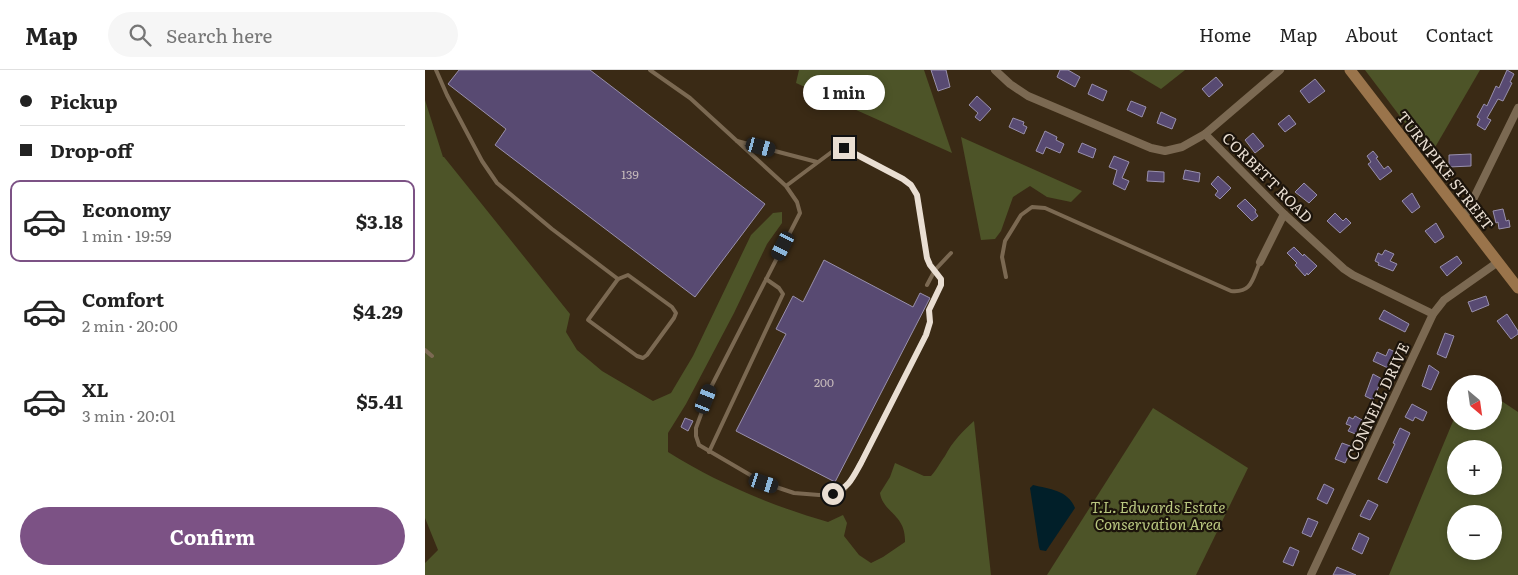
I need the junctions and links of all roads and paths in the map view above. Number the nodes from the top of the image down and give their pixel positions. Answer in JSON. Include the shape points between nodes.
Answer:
{"nodes":[{"id":1,"x":436,"y":70,"type":"edge"},
{"id":2,"x":649,"y":70,"type":"edge"},
{"id":3,"x":995,"y":70,"type":"edge"},
{"id":4,"x":1279,"y":70,"type":"edge"},
{"id":5,"x":1350,"y":70,"type":"edge"},
{"id":6,"x":1518,"y":108,"type":"edge"},
{"id":7,"x":1205,"y":134,"type":"junction"},
{"id":8,"x":736,"y":140,"type":"junction"},
{"id":9,"x":817,"y":162,"type":"junction"},
{"id":10,"x":786,"y":186,"type":"junction"},
{"id":11,"x":1284,"y":214,"type":"junction"},
{"id":12,"x":1464,"y":218,"type":"junction"},
{"id":13,"x":951,"y":253,"type":"dead end"},
{"id":14,"x":1260,"y":262,"type":"joint"},
{"id":15,"x":1498,"y":262,"type":"junction"},
{"id":16,"x":935,"y":270,"type":"junction"},
{"id":17,"x":1006,"y":277,"type":"dead end"},
{"id":18,"x":618,"y":279,"type":"junction"},
{"id":19,"x":766,"y":279,"type":"junction"},
{"id":20,"x":927,"y":285,"type":"dead end"},
{"id":21,"x":1518,"y":288,"type":"edge"},
{"id":22,"x":1433,"y":314,"type":"junction"},
{"id":23,"x":425,"y":350,"type":"edge"},
{"id":24,"x":431,"y":356,"type":"dead end"},
{"id":25,"x":709,"y":452,"type":"junction"},
{"id":26,"x":1311,"y":575,"type":"edge"}],
"edges":[{"from":1,"to":18,"type":"lane","via":[[482,161],[497,183]]},
{"from":2,"to":8,"type":"lane","via":[[689,98]]},
{"from":3,"to":7,"type":"street","name":"CORBETT ROAD","via":[[1028,96],[1151,148],[1165,151],[1181,147]]},
{"from":4,"to":7,"type":"street"},
{"from":5,"to":12,"type":"street","name":"TURNPIKE STREET"},
{"from":6,"to":12,"type":"street"},
{"from":7,"to":11,"type":"street","name":"CORBETT ROAD"},
{"from":8,"to":9,"type":"lane"},
{"from":8,"to":10,"type":"lane"},
{"from":9,"to":10,"type":"lane"},
{"from":9,"to":16,"type":"lane","via":[[837,148],[844,148],[911,185],[917,195],[927,258]]},
{"from":10,"to":19,"type":"lane","via":[[797,202],[800,214]]},
{"from":11,"to":14,"type":"street"},
{"from":11,"to":22,"type":"street","name":"CORBETT ROAD","via":[[1344,269]]},
{"from":12,"to":15,"type":"street","name":"TURNPIKE STREET"},
{"from":13,"to":16,"type":"lane"},
{"from":14,"to":17,"type":"lane","via":[[1247,289],[1231,291],[1045,208],[1032,207],[1021,215],[1005,241],[1002,257]]},
{"from":15,"to":21,"type":"street","name":"TURNPIKE STREET"},
{"from":15,"to":22,"type":"street","name":"CONNELL DRIVE","via":[[1444,300]]},
{"from":16,"to":20,"type":"lane"},
{"from":16,"to":25,"type":"lane","via":[[941,285],[929,310],[926,335],[845,489],[833,494],[794,493],[764,483]]},
{"from":18,"to":18,"type":"lane","via":[[589,320],[643,358],[674,318],[675,312],[628,275]]},
{"from":19,"to":25,"type":"lane","via":[[701,412],[696,436],[699,445]]},
{"from":19,"to":25,"type":"lane","via":[[783,294]]},
{"from":22,"to":26,"type":"street","name":"CONNELL DRIVE"},
{"from":23,"to":24,"type":"lane"}]}
